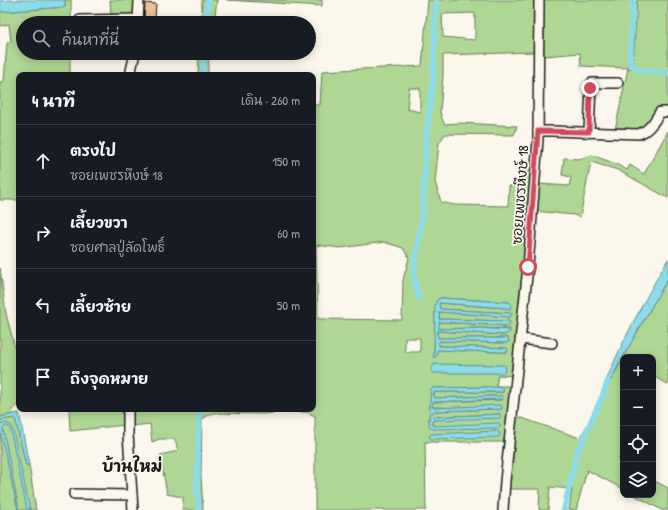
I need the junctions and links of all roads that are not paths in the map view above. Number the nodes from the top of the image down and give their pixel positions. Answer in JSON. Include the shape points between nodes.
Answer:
{"nodes":[{"id":1,"x":139,"y":0,"type":"edge"},
{"id":2,"x":539,"y":0,"type":"edge"},
{"id":3,"x":138,"y":16,"type":"edge"},
{"id":4,"x":134,"y":60,"type":"edge"},
{"id":5,"x":131,"y":72,"type":"edge"},
{"id":6,"x":618,"y":82,"type":"dead end"},
{"id":7,"x":668,"y":112,"type":"edge"},
{"id":8,"x":538,"y":131,"type":"junction"},
{"id":9,"x":589,"y":132,"type":"junction"},
{"id":10,"x":521,"y":339,"type":"junction"},
{"id":11,"x":552,"y":343,"type":"dead end"},
{"id":12,"x":128,"y":412,"type":"edge"},
{"id":13,"x":74,"y":494,"type":"dead end"},
{"id":14,"x":132,"y":495,"type":"junction"},
{"id":15,"x":133,"y":510,"type":"edge"},
{"id":16,"x":503,"y":510,"type":"edge"}],
"edges":[{"from":1,"to":3,"type":"street"},
{"from":2,"to":8,"type":"street","name":"ซอยเพชรหึงษ์ 18"},
{"from":4,"to":5,"type":"street"},
{"from":6,"to":9,"type":"street","via":[[590,85]]},
{"from":7,"to":9,"type":"street","via":[[660,112],[644,133]]},
{"from":8,"to":9,"type":"street"},
{"from":8,"to":10,"type":"street","name":"ซอยเพชรหึงษ์ 18"},
{"from":10,"to":11,"type":"street"},
{"from":10,"to":16,"type":"street","name":"ซอยเพชรหึงษ์ 18"},
{"from":12,"to":14,"type":"street"},
{"from":13,"to":14,"type":"street"},
{"from":14,"to":15,"type":"street"}]}
